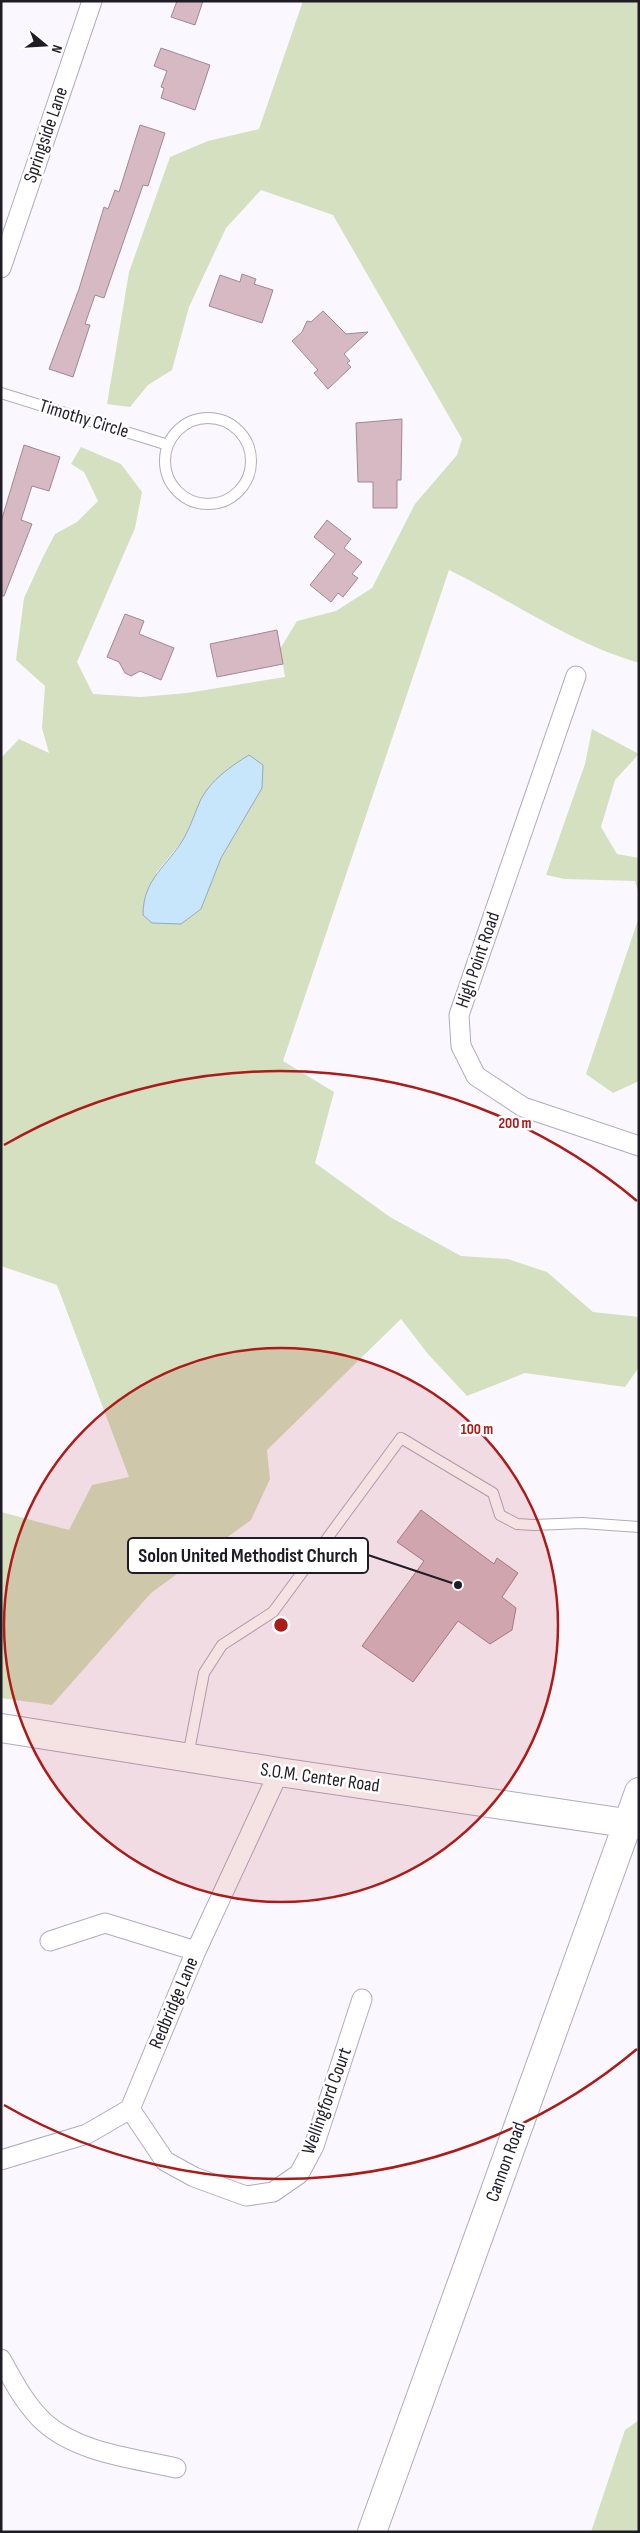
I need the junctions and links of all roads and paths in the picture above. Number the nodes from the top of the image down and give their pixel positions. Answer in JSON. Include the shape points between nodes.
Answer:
{"nodes":[{"id":1,"x":92,"y":1,"type":"edge"},
{"id":2,"x":1,"y":268,"type":"edge"},
{"id":3,"x":1,"y":393,"type":"edge"},
{"id":4,"x":168,"y":445,"type":"junction"},
{"id":5,"x":576,"y":676,"type":"dead end"},
{"id":6,"x":639,"y":1146,"type":"edge"},
{"id":7,"x":639,"y":1527,"type":"edge"},
{"id":8,"x":1,"y":1728,"type":"edge"},
{"id":9,"x":188,"y":1757,"type":"junction"},
{"id":10,"x":279,"y":1772,"type":"junction"},
{"id":11,"x":639,"y":1792,"type":"edge"},
{"id":12,"x":634,"y":1824,"type":"edge"},
{"id":13,"x":50,"y":1941,"type":"dead end"},
{"id":14,"x":196,"y":1951,"type":"junction"},
{"id":15,"x":362,"y":1999,"type":"dead end"},
{"id":16,"x":130,"y":2109,"type":"junction"},
{"id":17,"x":1,"y":2160,"type":"edge"},
{"id":18,"x":1,"y":2360,"type":"edge"},
{"id":19,"x":176,"y":2468,"type":"dead end"},
{"id":20,"x":372,"y":2532,"type":"edge"}],
"edges":[{"from":1,"to":2,"type":"street","name":"Springside Lane"},
{"from":3,"to":4,"type":"lane","name":"Timothy Circle"},
{"from":4,"to":4,"type":"lane","via":[[175,432],[201,418],[230,423],[242,433],[252,460],[243,488],[220,503],[206,505],[193,502],[181,495],[166,472]]},
{"from":5,"to":6,"type":"street","name":"High Point Road","via":[[459,1015],[461,1046],[476,1076],[523,1107]]},
{"from":7,"to":9,"type":"lane","via":[[582,1523],[517,1524],[500,1515],[493,1493],[401,1438],[274,1612],[222,1645],[204,1673]]},
{"from":8,"to":9,"type":"main road","name":"S.O.M. Center Road"},
{"from":9,"to":10,"type":"main road","name":"S.O.M. Center Road"},
{"from":10,"to":12,"type":"main road","name":"S.O.M. Center Road"},
{"from":10,"to":14,"type":"street","name":"Redbridge Lane"},
{"from":11,"to":12,"type":"main road","name":"Cannon Road"},
{"from":12,"to":20,"type":"main road","name":"Cannon Road"},
{"from":13,"to":14,"type":"street","via":[[105,1923]]},
{"from":14,"to":16,"type":"street","name":"Redbridge Lane"},
{"from":15,"to":16,"type":"street","name":"Wellingford Court","via":[[314,2146],[298,2174],[273,2192],[246,2196],[194,2177],[165,2161]]},
{"from":16,"to":17,"type":"street","via":[[87,2134]]},
{"from":18,"to":19,"type":"street","via":[[17,2388],[45,2423],[74,2442]]}]}
